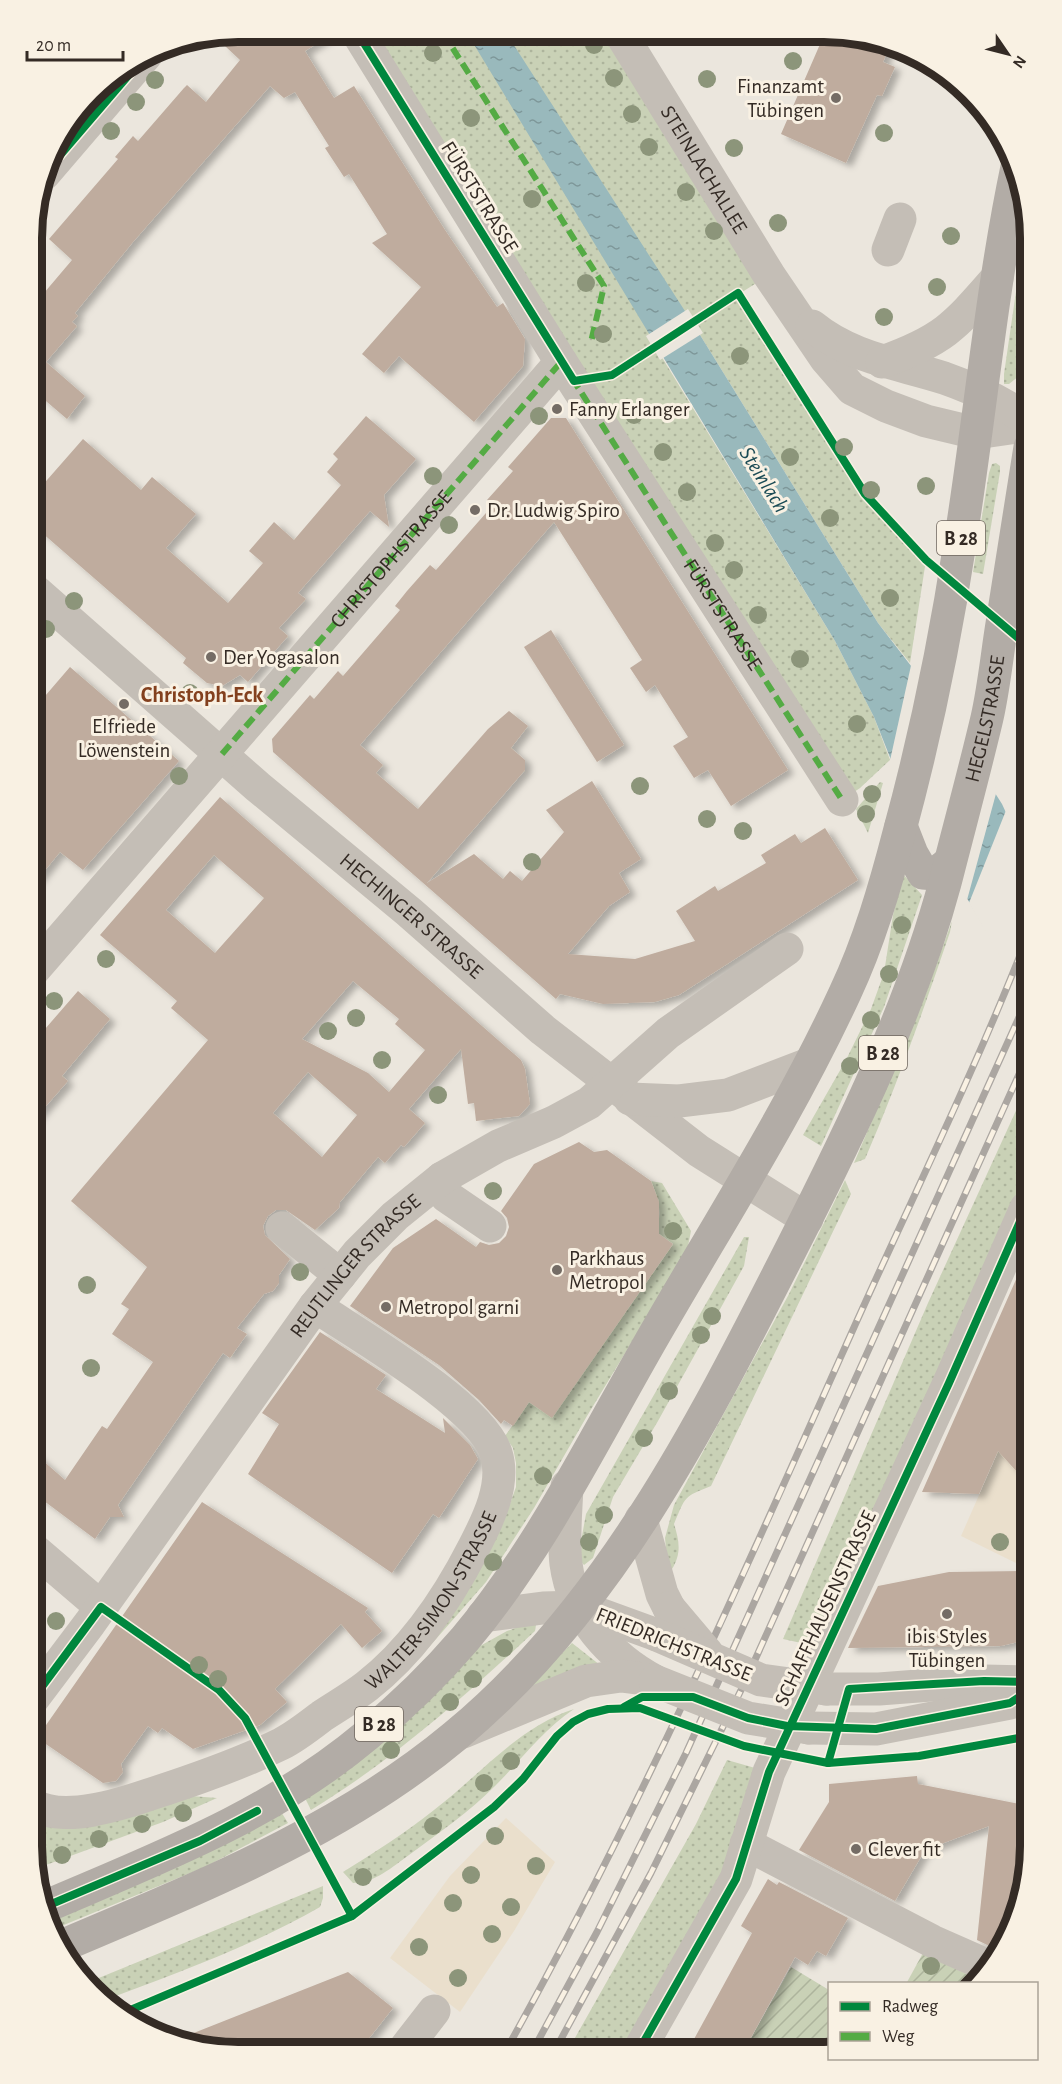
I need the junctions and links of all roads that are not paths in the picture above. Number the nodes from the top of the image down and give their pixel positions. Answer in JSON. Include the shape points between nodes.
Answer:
{"nodes":[{"id":1,"x":363,"y":42,"type":"edge"},
{"id":2,"x":626,"y":42,"type":"edge"},
{"id":3,"x":129,"y":75,"type":"edge"},
{"id":4,"x":60,"y":155,"type":"edge"},
{"id":5,"x":1013,"y":188,"type":"edge"},
{"id":6,"x":900,"y":219,"type":"dead end"},
{"id":7,"x":888,"y":250,"type":"dead end"},
{"id":8,"x":997,"y":278,"type":"junction"},
{"id":9,"x":790,"y":304,"type":"junction"},
{"id":10,"x":561,"y":362,"type":"junction"},
{"id":11,"x":882,"y":362,"type":"junction"},
{"id":12,"x":982,"y":393,"type":"junction"},
{"id":13,"x":1020,"y":415,"type":"edge"},
{"id":14,"x":1020,"y":425,"type":"edge"},
{"id":15,"x":976,"y":433,"type":"junction"},
{"id":16,"x":1020,"y":509,"type":"edge"},
{"id":17,"x":42,"y":597,"type":"edge"},
{"id":18,"x":222,"y":754,"type":"junction"},
{"id":19,"x":842,"y":800,"type":"dead end"},
{"id":20,"x":902,"y":823,"type":"junction"},
{"id":21,"x":944,"y":873,"type":"junction"},
{"id":22,"x":787,"y":949,"type":"dead end"},
{"id":23,"x":42,"y":961,"type":"edge"},
{"id":24,"x":809,"y":1064,"type":"junction"},
{"id":25,"x":620,"y":1092,"type":"junction"},
{"id":26,"x":442,"y":1178,"type":"junction"},
{"id":27,"x":743,"y":1181,"type":"junction"},
{"id":28,"x":807,"y":1219,"type":"junction"},
{"id":29,"x":1020,"y":1222,"type":"edge"},
{"id":30,"x":490,"y":1226,"type":"dead end"},
{"id":31,"x":282,"y":1228,"type":"dead end"},
{"id":32,"x":340,"y":1275,"type":"junction"},
{"id":33,"x":315,"y":1306,"type":"junction"},
{"id":34,"x":567,"y":1486,"type":"junction"},
{"id":35,"x":641,"y":1519,"type":"junction"},
{"id":36,"x":42,"y":1557,"type":"edge"},
{"id":37,"x":101,"y":1607,"type":"junction"},
{"id":38,"x":580,"y":1607,"type":"junction"},
{"id":39,"x":483,"y":1616,"type":"junction"},
{"id":40,"x":663,"y":1622,"type":"junction"},
{"id":41,"x":649,"y":1679,"type":"junction"},
{"id":42,"x":1020,"y":1682,"type":"edge"},
{"id":43,"x":42,"y":1687,"type":"edge"},
{"id":44,"x":899,"y":1688,"type":"junction"},
{"id":45,"x":1020,"y":1696,"type":"edge"},
{"id":46,"x":902,"y":1725,"type":"junction"},
{"id":47,"x":456,"y":1736,"type":"junction"},
{"id":48,"x":42,"y":1808,"type":"edge"},
{"id":49,"x":746,"y":1844,"type":"junction"},
{"id":50,"x":51,"y":1904,"type":"edge"},
{"id":51,"x":68,"y":1943,"type":"edge"},
{"id":52,"x":981,"y":1963,"type":"edge"},
{"id":53,"x":434,"y":2011,"type":"dead end"},
{"id":54,"x":410,"y":2042,"type":"edge"},
{"id":55,"x":644,"y":2042,"type":"edge"}],
"edges":[{"from":1,"to":10,"type":"street","name":"FÜRSTSTRASSE"},
{"from":2,"to":9,"type":"street","name":"STEINLACHALLEE"},
{"from":3,"to":4,"type":"street"},
{"from":5,"to":8,"type":"main road","number":"B 28"},
{"from":6,"to":7,"type":"street"},
{"from":8,"to":11,"type":"street","via":[[952,328],[931,343]]},
{"from":8,"to":12,"type":"main road","number":"B 28"},
{"from":9,"to":11,"type":"street","name":"STEINLACHALLEE","via":[[831,341]]},
{"from":9,"to":15,"type":"street","name":"STEINLACHALLEE","via":[[826,359],[852,389],[926,421]]},
{"from":10,"to":18,"type":"street","name":"CHRISTOPHSTRASSE"},
{"from":10,"to":19,"type":"street","name":"FÜRSTSTRASSE"},
{"from":11,"to":12,"type":"street","name":"STEINLACHALLEE"},
{"from":12,"to":13,"type":"street"},
{"from":12,"to":15,"type":"main road","number":"B 28"},
{"from":14,"to":15,"type":"street"},
{"from":15,"to":20,"type":"main road","number":"B 28","via":[[943,643]]},
{"from":16,"to":21,"type":"main road","name":"HEGELSTRASSE","number":"B 28","via":[[987,715]]},
{"from":17,"to":18,"type":"street","name":"HECHINGER STRASSE"},
{"from":18,"to":23,"type":"street","name":"CHRISTOPHSTRASSE"},
{"from":18,"to":25,"type":"street","name":"HECHINGER STRASSE"},
{"from":20,"to":21,"type":"main road","via":[[920,869],[930,875]]},
{"from":20,"to":24,"type":"main road","number":"B 28","via":[[860,957]]},
{"from":21,"to":28,"type":"main road","number":"B 28","via":[[924,948],[889,1039]]},
{"from":22,"to":25,"type":"street","name":"REUTLINGER STRASSE","via":[[668,1033]]},
{"from":24,"to":25,"type":"street","via":[[728,1095],[680,1101]]},
{"from":24,"to":27,"type":"main road","number":"B 28"},
{"from":25,"to":26,"type":"street","name":"REUTLINGER STRASSE","via":[[498,1146]]},
{"from":25,"to":27,"type":"street","name":"HECHINGER STRASSE"},
{"from":26,"to":30,"type":"street","via":[[447,1196]]},
{"from":26,"to":32,"type":"street","name":"REUTLINGER STRASSE","via":[[395,1216]]},
{"from":27,"to":28,"type":"street","name":"HECHINGER STRASSE"},
{"from":27,"to":34,"type":"main road","number":"B 28"},
{"from":28,"to":35,"type":"main road","number":"B 28","via":[[716,1392]]},
{"from":29,"to":49,"type":"street","name":"SCHAFFHAUSENSTRASSE","via":[[867,1584],[770,1772]]},
{"from":31,"to":32,"type":"street"},
{"from":32,"to":33,"type":"street","name":"REUTLINGER STRASSE"},
{"from":33,"to":37,"type":"street","name":"REUTLINGER STRASSE"},
{"from":33,"to":48,"type":"street","name":"WALTER-SIMON-STRASSE","via":[[462,1408],[495,1451],[499,1472],[496,1492],[454,1587],[416,1637],[368,1685],[283,1743],[222,1770],[180,1769],[135,1800],[82,1811],[53,1813]]},
{"from":34,"to":38,"type":"street","number":"B 28","via":[[566,1565]]},
{"from":34,"to":39,"type":"main road","number":"B 28","via":[[516,1571]]},
{"from":35,"to":38,"type":"main road","number":"B 28"},
{"from":35,"to":40,"type":"street","via":[[662,1594]]},
{"from":36,"to":37,"type":"street"},
{"from":37,"to":43,"type":"street","name":"REUTLINGER STRASSE"},
{"from":38,"to":39,"type":"street"},
{"from":38,"to":40,"type":"street","name":"FRIEDRICHSTRASSE"},
{"from":38,"to":41,"type":"street","name":"FRIEDRICHSTRASSE","via":[[608,1648]]},
{"from":38,"to":47,"type":"main road","number":"B 28","via":[[523,1674]]},
{"from":39,"to":50,"type":"main road","number":"B 28","via":[[414,1693],[363,1738],[302,1783],[200,1841]]},
{"from":40,"to":44,"type":"street","name":"FRIEDRICHSTRASSE","bridge":true,"via":[[714,1660],[761,1680],[826,1689]]},
{"from":41,"to":46,"type":"street","name":"FRIEDRICHSTRASSE","bridge":true,"via":[[748,1718],[809,1728],[876,1730]]},
{"from":41,"to":47,"type":"street","via":[[621,1676],[586,1681]]},
{"from":42,"to":44,"type":"street","name":"FRIEDRICHSTRASSE"},
{"from":44,"to":46,"type":"street"},
{"from":45,"to":46,"type":"street","name":"FRIEDRICHSTRASSE","via":[[1010,1703]]},
{"from":47,"to":51,"type":"main road","number":"B 28","via":[[395,1781],[277,1851]]},
{"from":49,"to":52,"type":"street"},
{"from":49,"to":55,"type":"street","name":"SCHAFFHAUSENSTRASSE","via":[[736,1879]]},
{"from":53,"to":54,"type":"street"}]}
